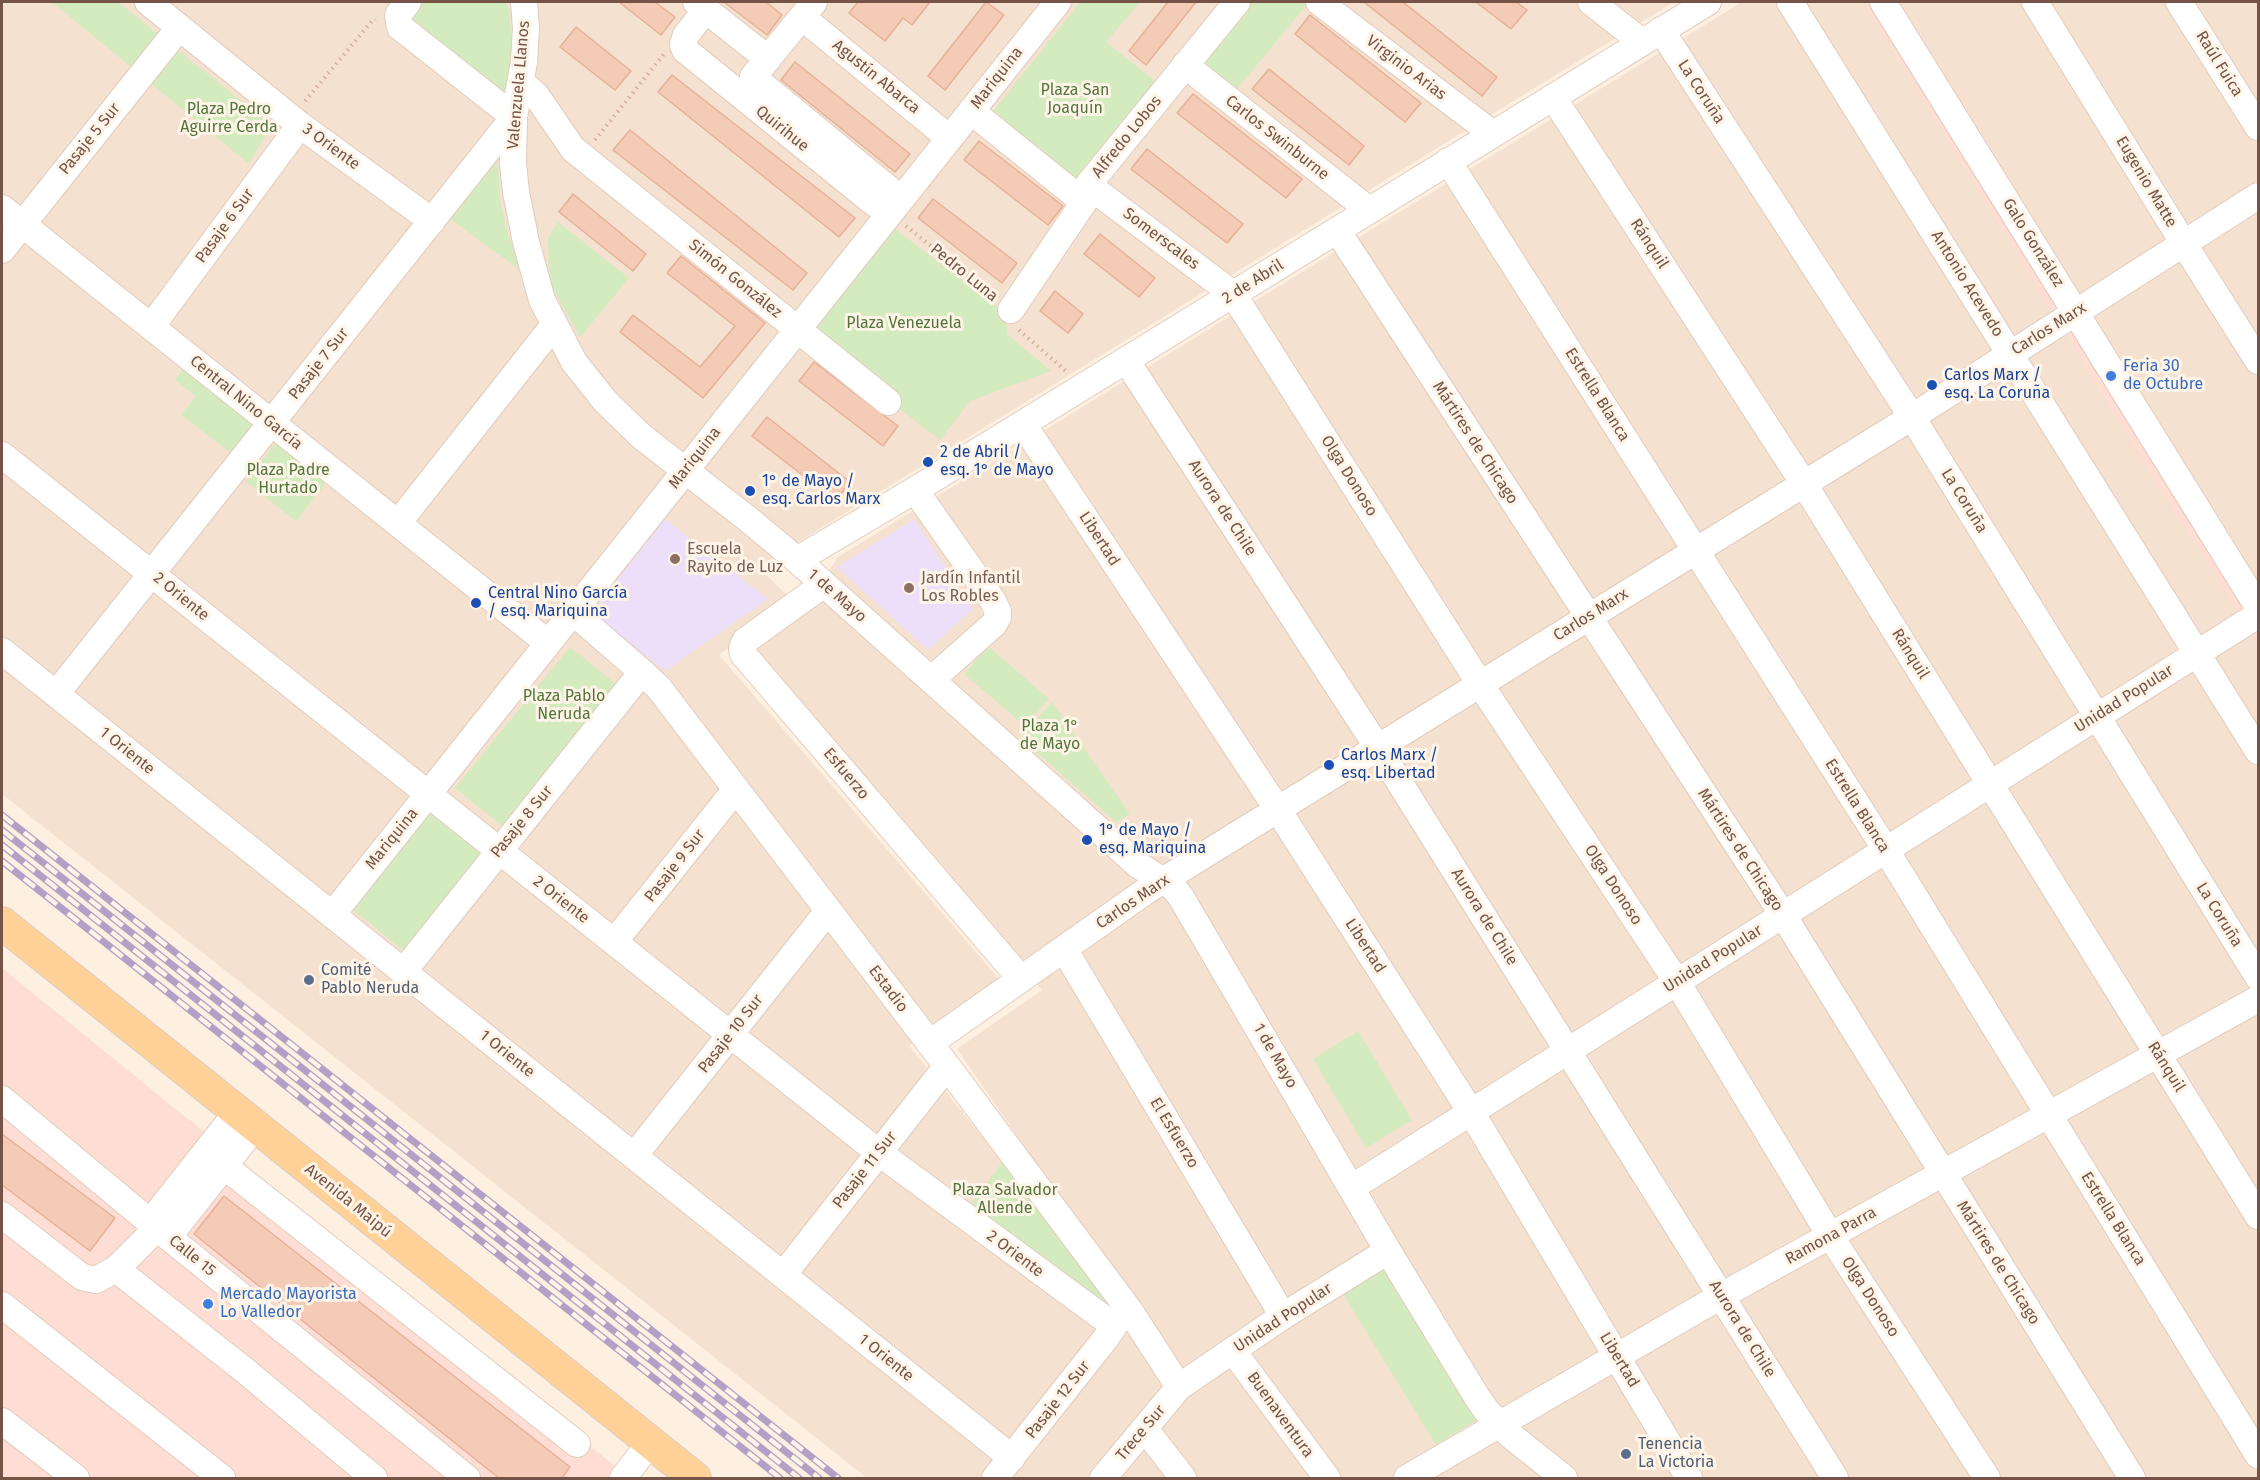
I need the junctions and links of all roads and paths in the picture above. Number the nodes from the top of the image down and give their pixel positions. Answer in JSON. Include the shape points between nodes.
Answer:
{"nodes":[{"id":1,"x":148,"y":2,"type":"edge"},
{"id":2,"x":524,"y":2,"type":"edge"},
{"id":3,"x":1058,"y":2,"type":"edge"},
{"id":4,"x":1237,"y":2,"type":"edge"},
{"id":5,"x":1319,"y":2,"type":"edge"},
{"id":6,"x":1592,"y":2,"type":"edge"},
{"id":7,"x":1790,"y":2,"type":"edge"},
{"id":8,"x":1883,"y":2,"type":"edge"},
{"id":9,"x":2036,"y":2,"type":"edge"},
{"id":10,"x":2179,"y":2,"type":"edge"},
{"id":11,"x":1703,"y":3,"type":"edge"},
{"id":12,"x":701,"y":6,"type":"edge"},
{"id":13,"x":808,"y":9,"type":"edge"},
{"id":14,"x":403,"y":10,"type":"edge"},
{"id":15,"x":179,"y":28,"type":"junction"},
{"id":16,"x":1652,"y":36,"type":"junction"},
{"id":17,"x":684,"y":39,"type":"junction"},
{"id":18,"x":1185,"y":65,"type":"junction"},
{"id":19,"x":760,"y":68,"type":"junction"},
{"id":20,"x":521,"y":82,"type":"junction"},
{"id":21,"x":1553,"y":97,"type":"junction"},
{"id":22,"x":971,"y":111,"type":"junction"},
{"id":23,"x":514,"y":117,"type":"junction"},
{"id":24,"x":296,"y":122,"type":"junction"},
{"id":25,"x":2259,"y":127,"type":"edge"},
{"id":26,"x":1493,"y":134,"type":"junction"},
{"id":27,"x":949,"y":138,"type":"junction"},
{"id":28,"x":583,"y":156,"type":"junction"},
{"id":29,"x":1448,"y":161,"type":"junction"},
{"id":30,"x":1086,"y":194,"type":"junction"},
{"id":31,"x":2259,"y":196,"type":"edge"},
{"id":32,"x":896,"y":206,"type":"junction"},
{"id":33,"x":2,"y":207,"type":"edge"},
{"id":34,"x":1369,"y":210,"type":"junction"},
{"id":35,"x":432,"y":221,"type":"junction"},
{"id":36,"x":22,"y":224,"type":"junction"},
{"id":37,"x":1337,"y":230,"type":"junction"},
{"id":38,"x":2184,"y":244,"type":"junction"},
{"id":39,"x":2,"y":250,"type":"edge"},
{"id":40,"x":1233,"y":294,"type":"junction"},
{"id":41,"x":1011,"y":310,"type":"junction"},
{"id":42,"x":2076,"y":312,"type":"junction"},
{"id":43,"x":554,"y":325,"type":"junction"},
{"id":44,"x":151,"y":327,"type":"junction"},
{"id":45,"x":797,"y":330,"type":"junction"},
{"id":46,"x":2011,"y":354,"type":"junction"},
{"id":47,"x":1126,"y":360,"type":"junction"},
{"id":48,"x":2259,"y":361,"type":"edge"},
{"id":49,"x":1083,"y":387,"type":"junction"},
{"id":50,"x":888,"y":402,"type":"dead end"},
{"id":51,"x":1912,"y":417,"type":"junction"},
{"id":52,"x":272,"y":423,"type":"junction"},
{"id":53,"x":1023,"y":424,"type":"junction"},
{"id":54,"x":2,"y":454,"type":"edge"},
{"id":55,"x":685,"y":470,"type":"junction"},
{"id":56,"x":1804,"y":484,"type":"junction"},
{"id":57,"x":915,"y":490,"type":"junction"},
{"id":58,"x":398,"y":523,"type":"junction"},
{"id":59,"x":1695,"y":551,"type":"junction"},
{"id":60,"x":797,"y":560,"type":"junction"},
{"id":61,"x":152,"y":574,"type":"junction"},
{"id":62,"x":824,"y":584,"type":"junction"},
{"id":63,"x":2259,"y":607,"type":"edge"},
{"id":64,"x":573,"y":612,"type":"junction"},
{"id":65,"x":2259,"y":615,"type":"edge"},
{"id":66,"x":1588,"y":617,"type":"junction"},
{"id":67,"x":548,"y":643,"type":"junction"},
{"id":68,"x":2,"y":651,"type":"edge"},
{"id":69,"x":2198,"y":653,"type":"junction"},
{"id":70,"x":642,"y":672,"type":"junction"},
{"id":71,"x":932,"y":680,"type":"junction"},
{"id":72,"x":1480,"y":684,"type":"junction"},
{"id":73,"x":56,"y":694,"type":"junction"},
{"id":74,"x":2096,"y":717,"type":"junction"},
{"id":75,"x":1378,"y":748,"type":"junction"},
{"id":76,"x":2259,"y":750,"type":"edge"},
{"id":77,"x":1990,"y":784,"type":"junction"},
{"id":78,"x":736,"y":789,"type":"junction"},
{"id":79,"x":428,"y":794,"type":"junction"},
{"id":80,"x":1278,"y":810,"type":"junction"},
{"id":81,"x":1886,"y":850,"type":"junction"},
{"id":82,"x":499,"y":851,"type":"junction"},
{"id":83,"x":1164,"y":880,"type":"junction"},
{"id":84,"x":828,"y":911,"type":"junction"},
{"id":85,"x":332,"y":915,"type":"junction"},
{"id":86,"x":1783,"y":915,"type":"junction"},
{"id":87,"x":2,"y":923,"type":"edge"},
{"id":88,"x":614,"y":942,"type":"junction"},
{"id":89,"x":1064,"y":949,"type":"junction"},
{"id":90,"x":403,"y":972,"type":"junction"},
{"id":91,"x":2259,"y":977,"type":"edge"},
{"id":92,"x":1021,"y":979,"type":"junction"},
{"id":93,"x":1677,"y":982,"type":"junction"},
{"id":94,"x":2259,"y":999,"type":"edge"},
{"id":95,"x":730,"y":1035,"type":"junction"},
{"id":96,"x":930,"y":1043,"type":"junction"},
{"id":97,"x":1568,"y":1051,"type":"junction"},
{"id":98,"x":2159,"y":1056,"type":"junction"},
{"id":99,"x":947,"y":1066,"type":"junction"},
{"id":100,"x":4,"y":1106,"type":"edge"},
{"id":101,"x":1471,"y":1112,"type":"junction"},
{"id":102,"x":2049,"y":1116,"type":"junction"},
{"id":103,"x":246,"y":1120,"type":"junction"},
{"id":104,"x":878,"y":1152,"type":"junction"},
{"id":105,"x":634,"y":1156,"type":"junction"},
{"id":106,"x":224,"y":1166,"type":"junction"},
{"id":107,"x":1943,"y":1175,"type":"junction"},
{"id":108,"x":1351,"y":1188,"type":"junction"},
{"id":109,"x":2,"y":1215,"type":"edge"},
{"id":110,"x":2259,"y":1216,"type":"edge"},
{"id":111,"x":157,"y":1228,"type":"junction"},
{"id":112,"x":1831,"y":1237,"type":"junction"},
{"id":113,"x":1388,"y":1251,"type":"junction"},
{"id":114,"x":116,"y":1269,"type":"junction"},
{"id":115,"x":783,"y":1275,"type":"junction"},
{"id":116,"x":1722,"y":1296,"type":"junction"},
{"id":117,"x":2,"y":1305,"type":"edge"},
{"id":118,"x":1124,"y":1315,"type":"junction"},
{"id":119,"x":1283,"y":1316,"type":"junction"},
{"id":120,"x":1233,"y":1351,"type":"junction"},
{"id":121,"x":1617,"y":1356,"type":"junction"},
{"id":122,"x":1179,"y":1387,"type":"junction"},
{"id":123,"x":2,"y":1421,"type":"edge"},
{"id":124,"x":1499,"y":1425,"type":"junction"},
{"id":125,"x":1145,"y":1429,"type":"junction"},
{"id":126,"x":650,"y":1443,"type":"junction"},
{"id":127,"x":577,"y":1444,"type":"dead end"},
{"id":128,"x":2259,"y":1455,"type":"edge"},
{"id":129,"x":1012,"y":1458,"type":"junction"},
{"id":130,"x":76,"y":1479,"type":"edge"},
{"id":131,"x":222,"y":1479,"type":"edge"},
{"id":132,"x":374,"y":1479,"type":"edge"},
{"id":133,"x":467,"y":1479,"type":"edge"},
{"id":134,"x":623,"y":1479,"type":"edge"},
{"id":135,"x":695,"y":1479,"type":"edge"},
{"id":136,"x":995,"y":1479,"type":"edge"},
{"id":137,"x":1103,"y":1479,"type":"edge"},
{"id":138,"x":1183,"y":1479,"type":"edge"},
{"id":139,"x":1327,"y":1479,"type":"edge"},
{"id":140,"x":1407,"y":1479,"type":"edge"},
{"id":141,"x":1564,"y":1479,"type":"edge"},
{"id":142,"x":1689,"y":1479,"type":"edge"},
{"id":143,"x":1835,"y":1479,"type":"edge"},
{"id":144,"x":1987,"y":1479,"type":"edge"},
{"id":145,"x":2132,"y":1479,"type":"edge"}],
"edges":[{"from":1,"to":15,"type":"street","name":"3 Oriente"},
{"from":2,"to":20,"type":"street","name":"Valenzuela Llanos","via":[[526,29]]},
{"from":3,"to":22,"type":"street","name":"Mariquina"},
{"from":4,"to":18,"type":"street","name":"Alfredo Lobos"},
{"from":5,"to":26,"type":"street","name":"Virginio Arias"},
{"from":6,"to":16,"type":"street","name":"La Coruña"},
{"from":7,"to":46,"type":"street","name":"Antonio Acevedo"},
{"from":8,"to":42,"type":"street","name":"Galo González"},
{"from":9,"to":38,"type":"street","name":"Eugenio Matte"},
{"from":10,"to":25,"type":"street","name":"Raúl Fuica"},
{"from":11,"to":16,"type":"street","name":"2 de Abril"},
{"from":12,"to":17,"type":"street"},
{"from":12,"to":19,"type":"street"},
{"from":13,"to":19,"type":"street"},
{"from":13,"to":27,"type":"street","name":"Agustín Abarca"},
{"from":14,"to":23,"type":"street","via":[[403,30]]},
{"from":14,"to":24,"type":"path","via":[[372,21]]},
{"from":15,"to":24,"type":"street","name":"3 Oriente"},
{"from":15,"to":36,"type":"street","name":"Pasaje 5 Sur"},
{"from":16,"to":21,"type":"street","name":"2 de Abril"},
{"from":16,"to":51,"type":"street","name":"La Coruña"},
{"from":17,"to":28,"type":"path","via":[[666,52]]},
{"from":17,"to":32,"type":"street","name":"Quirihue","via":[[689,54],[874,203]]},
{"from":18,"to":30,"type":"street","name":"Alfredo Lobos"},
{"from":18,"to":34,"type":"street","name":"Carlos Swinburne"},
{"from":19,"to":32,"type":"street"},
{"from":20,"to":23,"type":"street","name":"Valenzuela Llanos"},
{"from":20,"to":28,"type":"street","via":[[536,95],[565,140]]},
{"from":21,"to":26,"type":"street","name":"2 de Abril"},
{"from":21,"to":56,"type":"street","name":"Ránquil"},
{"from":22,"to":27,"type":"street","name":"Mariquina"},
{"from":22,"to":30,"type":"street","name":"Somerscales"},
{"from":23,"to":35,"type":"street","name":"Pasaje 7 Sur"},
{"from":23,"to":43,"type":"street","name":"Valenzuela Llanos","via":[[513,164],[519,214],[542,300]]},
{"from":24,"to":35,"type":"street","name":"3 Oriente"},
{"from":24,"to":44,"type":"street","name":"Pasaje 6 Sur"},
{"from":26,"to":29,"type":"street","name":"2 de Abril"},
{"from":27,"to":32,"type":"street","name":"Mariquina"},
{"from":28,"to":45,"type":"street","name":"Simón González"},
{"from":29,"to":34,"type":"street","name":"2 de Abril"},
{"from":29,"to":59,"type":"street","name":"Estrella Blanca"},
{"from":30,"to":40,"type":"street","name":"Somerscales"},
{"from":30,"to":41,"type":"street","name":"Alfredo Lobos"},
{"from":31,"to":38,"type":"street","name":"Carlos Marx"},
{"from":32,"to":41,"type":"path","name":"Pedro Luna"},
{"from":32,"to":45,"type":"street","name":"Mariquina"},
{"from":33,"to":36,"type":"street","name":"Central Nino García"},
{"from":34,"to":37,"type":"street","name":"2 de Abril"},
{"from":35,"to":52,"type":"street","name":"Pasaje 7 Sur"},
{"from":36,"to":39,"type":"street","name":"Pasaje 5 Sur"},
{"from":36,"to":44,"type":"street","name":"Central Nino García"},
{"from":37,"to":40,"type":"street","name":"2 de Abril"},
{"from":37,"to":66,"type":"street","name":"Mártires de Chicago"},
{"from":38,"to":42,"type":"street","name":"Carlos Marx"},
{"from":38,"to":48,"type":"street","name":"Eugenio Matte"},
{"from":40,"to":47,"type":"street","name":"2 de Abril"},
{"from":40,"to":72,"type":"street","name":"Olga Donoso"},
{"from":41,"to":49,"type":"path","name":"Pedro Luna","via":[[1015,327]]},
{"from":42,"to":46,"type":"street","name":"Carlos Marx"},
{"from":42,"to":63,"type":"street","name":"Galo González"},
{"from":43,"to":55,"type":"street","name":"Valenzuela Llanos","via":[[574,362],[605,401]]},
{"from":43,"to":58,"type":"street"},
{"from":44,"to":52,"type":"street","name":"Central Nino García"},
{"from":45,"to":50,"type":"street","name":"Simón González"},
{"from":45,"to":55,"type":"street","name":"Mariquina"},
{"from":46,"to":51,"type":"street","name":"Carlos Marx"},
{"from":46,"to":69,"type":"street","name":"Antonio Acevedo"},
{"from":47,"to":49,"type":"street","name":"2 de Abril"},
{"from":47,"to":75,"type":"street","name":"Aurora de Chile"},
{"from":49,"to":53,"type":"street","name":"2 de Abril"},
{"from":51,"to":56,"type":"street","name":"Carlos Marx"},
{"from":51,"to":74,"type":"street","name":"La Coruña"},
{"from":52,"to":58,"type":"street","name":"Central Nino García"},
{"from":52,"to":61,"type":"street","name":"Pasaje 7 Sur"},
{"from":53,"to":57,"type":"street","name":"2 de Abril"},
{"from":53,"to":80,"type":"street","name":"Libertad"},
{"from":54,"to":61,"type":"street","name":"2 Oriente"},
{"from":55,"to":60,"type":"street","name":"1 de Mayo"},
{"from":55,"to":64,"type":"street","name":"Mariquina"},
{"from":56,"to":59,"type":"street","name":"Carlos Marx"},
{"from":56,"to":77,"type":"street","name":"Ránquil"},
{"from":57,"to":60,"type":"street","name":"2 de Abril"},
{"from":57,"to":71,"type":"street","via":[[998,612],[996,621]]},
{"from":58,"to":67,"type":"street","name":"Central Nino García"},
{"from":59,"to":66,"type":"street","name":"Carlos Marx"},
{"from":59,"to":81,"type":"street","name":"Estrella Blanca"},
{"from":60,"to":62,"type":"street","name":"1 de Mayo"},
{"from":61,"to":73,"type":"street","name":"Pasaje 7 Sur"},
{"from":61,"to":79,"type":"street","name":"2 Oriente"},
{"from":62,"to":71,"type":"street","name":"1 de Mayo"},
{"from":62,"to":92,"type":"street","name":"Esfuerzo","via":[[745,641],[743,654]]},
{"from":64,"to":67,"type":"street","name":"Mariquina"},
{"from":64,"to":70,"type":"street","name":"Estadio"},
{"from":65,"to":69,"type":"street","name":"Unidad Popular"},
{"from":66,"to":72,"type":"street","name":"Carlos Marx"},
{"from":66,"to":86,"type":"street","name":"Mártires de Chicago"},
{"from":67,"to":79,"type":"street","name":"Mariquina"},
{"from":68,"to":73,"type":"street","name":"1 Oriente"},
{"from":69,"to":74,"type":"street","name":"Unidad Popular"},
{"from":69,"to":76,"type":"street","name":"Antonio Acevedo"},
{"from":70,"to":78,"type":"street","name":"Estadio","via":[[659,688]]},
{"from":70,"to":82,"type":"street","name":"Pasaje 8 Sur"},
{"from":71,"to":83,"type":"street","name":"1 de Mayo","via":[[1138,865]]},
{"from":72,"to":75,"type":"street","name":"Carlos Marx"},
{"from":72,"to":93,"type":"street","name":"Olga Donoso"},
{"from":73,"to":85,"type":"street","name":"1 Oriente"},
{"from":74,"to":77,"type":"street","name":"Unidad Popular"},
{"from":74,"to":91,"type":"street","name":"La Coruña"},
{"from":75,"to":80,"type":"street","name":"Carlos Marx"},
{"from":75,"to":97,"type":"street","name":"Aurora de Chile"},
{"from":77,"to":81,"type":"street","name":"Unidad Popular"},
{"from":77,"to":98,"type":"street","name":"Ránquil"},
{"from":78,"to":84,"type":"street","name":"Estadio"},
{"from":78,"to":88,"type":"street","name":"Pasaje 9 Sur"},
{"from":79,"to":82,"type":"street","name":"2 Oriente"},
{"from":79,"to":85,"type":"street","name":"Mariquina"},
{"from":80,"to":83,"type":"street","name":"Carlos Marx"},
{"from":80,"to":101,"type":"street","name":"Libertad"},
{"from":81,"to":86,"type":"street","name":"Unidad Popular"},
{"from":81,"to":102,"type":"street","name":"Estrella Blanca"},
{"from":82,"to":88,"type":"street","name":"2 Oriente"},
{"from":82,"to":90,"type":"street","name":"Pasaje 8 Sur"},
{"from":83,"to":89,"type":"street","name":"Carlos Marx"},
{"from":83,"to":108,"type":"street","name":"1 de Mayo","via":[[1181,897]]},
{"from":84,"to":95,"type":"street","name":"Pasaje 10 Sur"},
{"from":84,"to":96,"type":"street","name":"Estadio"},
{"from":85,"to":90,"type":"street","name":"1 Oriente"},
{"from":86,"to":93,"type":"street","name":"Unidad Popular"},
{"from":86,"to":107,"type":"street","name":"Mártires de Chicago"},
{"from":87,"to":103,"type":"main road","name":"Avenida Maipú"},
{"from":88,"to":95,"type":"street","name":"2 Oriente"},
{"from":89,"to":92,"type":"street","name":"Carlos Marx"},
{"from":89,"to":119,"type":"street","name":"El Esfuerzo"},
{"from":90,"to":105,"type":"street","name":"1 Oriente"},
{"from":92,"to":96,"type":"street","name":"Carlos Marx"},
{"from":93,"to":97,"type":"street","name":"Unidad Popular"},
{"from":93,"to":112,"type":"street","name":"Olga Donoso"},
{"from":94,"to":98,"type":"street","name":"Ramona Parra"},
{"from":95,"to":104,"type":"street","name":"2 Oriente"},
{"from":95,"to":105,"type":"street","name":"Pasaje 10 Sur"},
{"from":96,"to":99,"type":"street","name":"Estadio"},
{"from":97,"to":101,"type":"street","name":"Unidad Popular"},
{"from":97,"to":116,"type":"street","name":"Aurora de Chile"},
{"from":98,"to":102,"type":"street","name":"Ramona Parra"},
{"from":98,"to":110,"type":"street","name":"Ránquil"},
{"from":99,"to":104,"type":"street","name":"Pasaje 11 Sur"},
{"from":99,"to":118,"type":"street","name":"Estadio"},
{"from":100,"to":111,"type":"street","name":"Calle 15"},
{"from":101,"to":108,"type":"street","name":"Unidad Popular"},
{"from":101,"to":121,"type":"street","name":"Libertad"},
{"from":102,"to":107,"type":"street","name":"Ramona Parra"},
{"from":102,"to":128,"type":"street","name":"Estrella Blanca"},
{"from":103,"to":106,"type":"street"},
{"from":103,"to":111,"type":"street","via":[[159,1211]]},
{"from":103,"to":126,"type":"main road","name":"Avenida Maipú"},
{"from":104,"to":115,"type":"street","name":"Pasaje 11 Sur"},
{"from":104,"to":118,"type":"street","name":"2 Oriente","via":[[1102,1317],[1112,1321]]},
{"from":105,"to":115,"type":"street","name":"1 Oriente"},
{"from":106,"to":111,"type":"street","via":[[177,1226]]},
{"from":106,"to":127,"type":"street"},
{"from":107,"to":112,"type":"street","name":"Ramona Parra"},
{"from":107,"to":145,"type":"street","name":"Mártires de Chicago"},
{"from":108,"to":113,"type":"street","name":"1 de Mayo"},
{"from":109,"to":114,"type":"street","via":[[82,1277],[96,1280]]},
{"from":111,"to":114,"type":"street"},
{"from":111,"to":133,"type":"street","name":"Calle 15"},
{"from":112,"to":116,"type":"street","name":"Ramona Parra"},
{"from":112,"to":144,"type":"street","name":"Olga Donoso"},
{"from":113,"to":119,"type":"street","name":"Unidad Popular"},
{"from":113,"to":124,"type":"street","name":"1 de Mayo","via":[[1477,1397]]},
{"from":114,"to":132,"type":"street"},
{"from":115,"to":129,"type":"street","name":"1 Oriente"},
{"from":116,"to":121,"type":"street","name":"Ramona Parra"},
{"from":116,"to":143,"type":"street","name":"Aurora de Chile"},
{"from":117,"to":131,"type":"street"},
{"from":118,"to":122,"type":"street","name":"Estadio"},
{"from":118,"to":129,"type":"street","name":"Pasaje 12 Sur"},
{"from":119,"to":120,"type":"street","name":"Unidad Popular"},
{"from":120,"to":122,"type":"street","name":"Unidad Popular"},
{"from":120,"to":139,"type":"street","name":"Buenaventura"},
{"from":121,"to":124,"type":"street","name":"Ramona Parra"},
{"from":121,"to":142,"type":"street","name":"Libertad"},
{"from":122,"to":125,"type":"street","name":"Trece Sur"},
{"from":123,"to":130,"type":"street"},
{"from":124,"to":140,"type":"street","name":"Ramona Parra"},
{"from":124,"to":141,"type":"street","name":"1 de Mayo"},
{"from":125,"to":137,"type":"street","name":"Trece Sur"},
{"from":125,"to":138,"type":"street"},
{"from":126,"to":134,"type":"street"},
{"from":126,"to":135,"type":"main road","name":"Avenida Maipú"},
{"from":129,"to":136,"type":"street","name":"Pasaje 12 Sur"}]}
